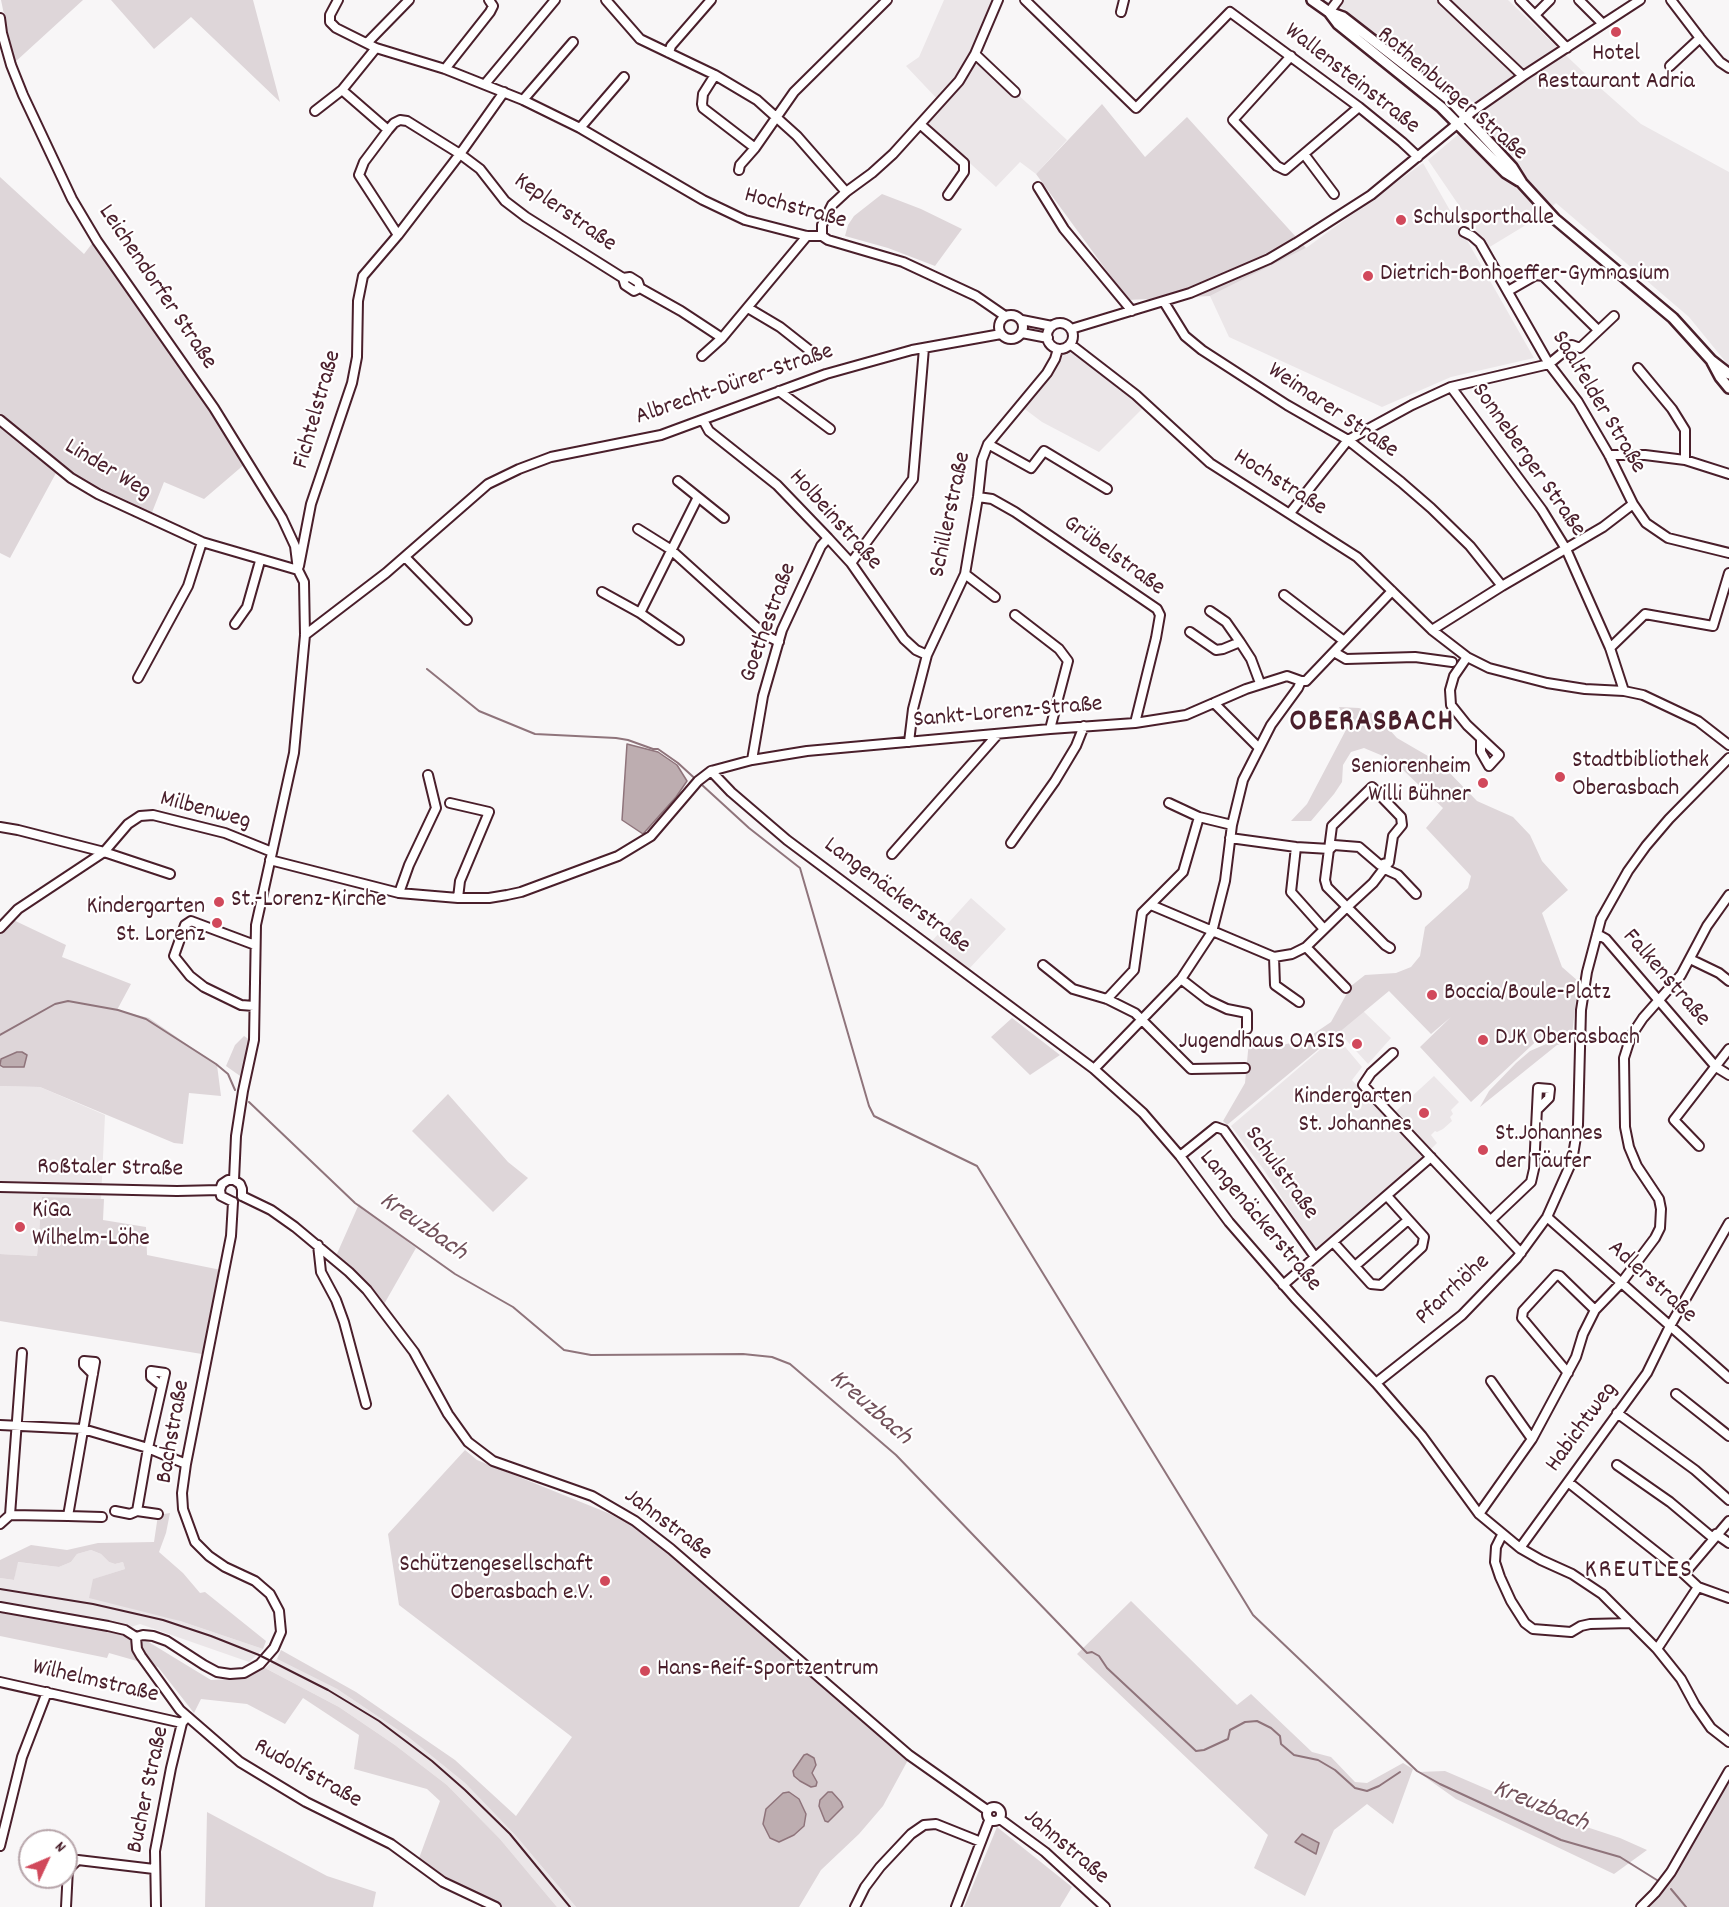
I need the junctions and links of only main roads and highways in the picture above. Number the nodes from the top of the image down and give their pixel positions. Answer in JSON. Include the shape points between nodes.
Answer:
{"nodes":[{"id":1,"x":1312,"y":0,"type":"edge"},
{"id":2,"x":1329,"y":12,"type":"junction"},
{"id":3,"x":1522,"y":183,"type":"junction"},
{"id":4,"x":1712,"y":360,"type":"junction"},
{"id":5,"x":1729,"y":375,"type":"edge"},
{"id":6,"x":1729,"y":388,"type":"edge"}],
"edges":[{"from":1,"to":2,"type":"main road","name":"Rothenburger Straße"},
{"from":2,"to":3,"type":"main road","name":"Rothenburger Straße","via":[[1338,24],[1459,124],[1506,173]]},
{"from":2,"to":3,"type":"main road","name":"Rothenburger Straße","via":[[1343,17],[1450,101],[1512,167]]},
{"from":3,"to":4,"type":"main road","name":"Rothenburger Straße","via":[[1575,237],[1673,318]]},
{"from":4,"to":5,"type":"main road","name":"Rothenburger Straße"},
{"from":4,"to":6,"type":"main road","name":"Rothenburger Straße"}]}
